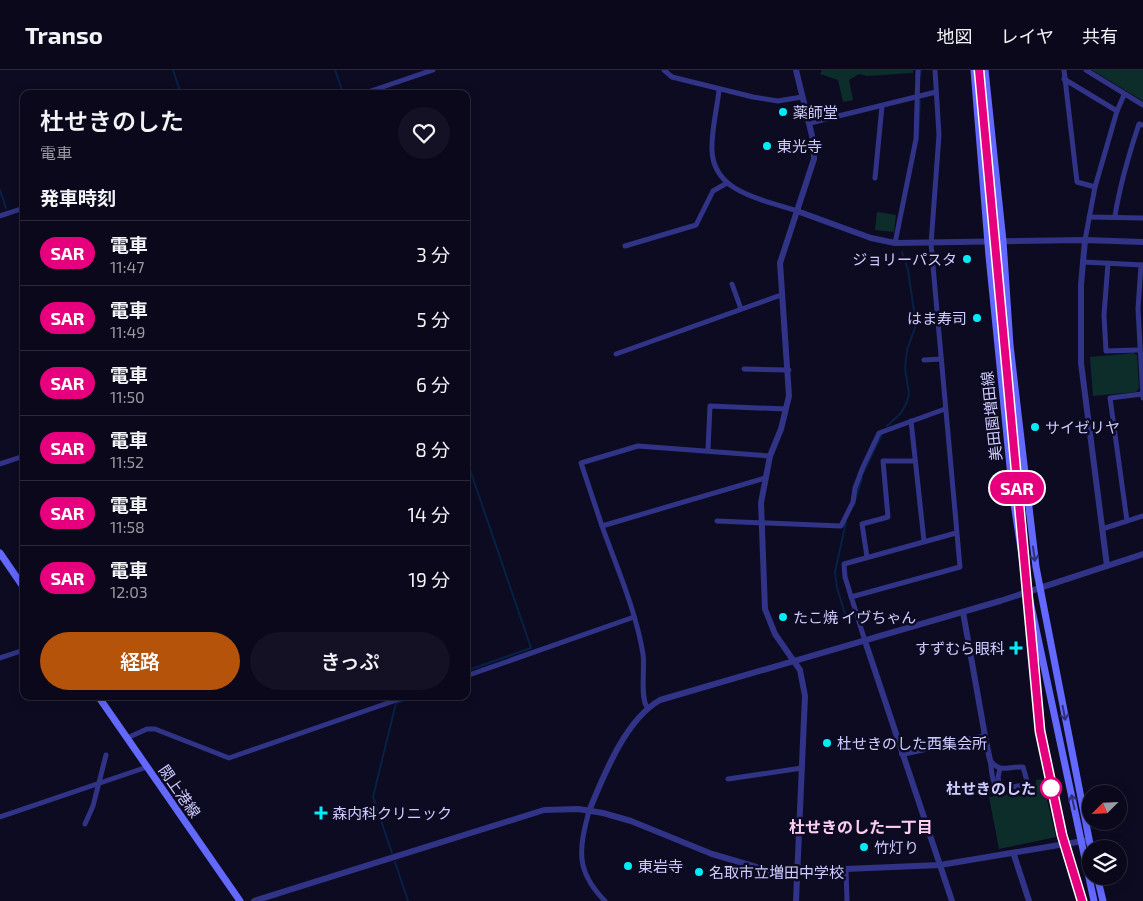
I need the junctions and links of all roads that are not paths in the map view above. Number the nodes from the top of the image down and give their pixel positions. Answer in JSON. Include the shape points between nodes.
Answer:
{"nodes":[{"id":1,"x":433,"y":70,"type":"edge"},
{"id":2,"x":664,"y":70,"type":"edge"},
{"id":3,"x":796,"y":70,"type":"edge"},
{"id":4,"x":918,"y":70,"type":"edge"},
{"id":5,"x":935,"y":70,"type":"edge"},
{"id":6,"x":974,"y":70,"type":"edge"},
{"id":7,"x":985,"y":70,"type":"edge"},
{"id":8,"x":1064,"y":70,"type":"edge"},
{"id":9,"x":1086,"y":70,"type":"edge"},
{"id":10,"x":1064,"y":79,"type":"junction"},
{"id":11,"x":374,"y":90,"type":"edge"},
{"id":12,"x":719,"y":90,"type":"junction"},
{"id":13,"x":936,"y":92,"type":"junction"},
{"id":14,"x":1124,"y":95,"type":"junction"},
{"id":15,"x":917,"y":96,"type":"junction"},
{"id":16,"x":802,"y":97,"type":"junction"},
{"id":17,"x":1143,"y":105,"type":"edge"},
{"id":18,"x":882,"y":106,"type":"junction"},
{"id":19,"x":1117,"y":111,"type":"junction"},
{"id":20,"x":810,"y":123,"type":"junction"},
{"id":21,"x":1143,"y":125,"type":"edge"},
{"id":22,"x":875,"y":178,"type":"dead end"},
{"id":23,"x":727,"y":183,"type":"junction"},
{"id":24,"x":1095,"y":187,"type":"junction"},
{"id":25,"x":20,"y":209,"type":"edge"},
{"id":26,"x":798,"y":211,"type":"junction"},
{"id":27,"x":0,"y":216,"type":"edge"},
{"id":28,"x":1089,"y":216,"type":"junction"},
{"id":29,"x":1115,"y":216,"type":"junction"},
{"id":30,"x":1143,"y":218,"type":"edge"},
{"id":31,"x":1085,"y":240,"type":"junction"},
{"id":32,"x":988,"y":241,"type":"junction"},
{"id":33,"x":1003,"y":241,"type":"junction"},
{"id":34,"x":1143,"y":242,"type":"edge"},
{"id":35,"x":895,"y":243,"type":"junction"},
{"id":36,"x":931,"y":244,"type":"junction"},
{"id":37,"x":625,"y":246,"type":"dead end"},
{"id":38,"x":1083,"y":262,"type":"junction"},
{"id":39,"x":1108,"y":263,"type":"junction"},
{"id":40,"x":1142,"y":265,"type":"edge"},
{"id":41,"x":732,"y":284,"type":"dead end"},
{"id":42,"x":781,"y":295,"type":"junction"},
{"id":43,"x":741,"y":309,"type":"junction"},
{"id":44,"x":1139,"y":350,"type":"junction"},
{"id":45,"x":616,"y":354,"type":"dead end"},
{"id":46,"x":941,"y":359,"type":"junction"},
{"id":47,"x":924,"y":360,"type":"dead end"},
{"id":48,"x":744,"y":369,"type":"dead end"},
{"id":49,"x":789,"y":370,"type":"junction"},
{"id":50,"x":1143,"y":396,"type":"edge"},
{"id":51,"x":786,"y":409,"type":"junction"},
{"id":52,"x":946,"y":409,"type":"junction"},
{"id":53,"x":912,"y":421,"type":"junction"},
{"id":54,"x":708,"y":450,"type":"junction"},
{"id":55,"x":770,"y":456,"type":"junction"},
{"id":56,"x":20,"y":457,"type":"edge"},
{"id":57,"x":915,"y":461,"type":"junction"},
{"id":58,"x":0,"y":464,"type":"edge"},
{"id":59,"x":764,"y":478,"type":"junction"},
{"id":60,"x":1143,"y":516,"type":"edge"},
{"id":61,"x":717,"y":521,"type":"dead end"},
{"id":62,"x":1127,"y":521,"type":"junction"},
{"id":63,"x":761,"y":522,"type":"junction"},
{"id":64,"x":602,"y":526,"type":"junction"},
{"id":65,"x":1102,"y":529,"type":"junction"},
{"id":66,"x":956,"y":533,"type":"junction"},
{"id":67,"x":924,"y":541,"type":"junction"},
{"id":68,"x":0,"y":554,"type":"edge"},
{"id":69,"x":1143,"y":554,"type":"edge"},
{"id":70,"x":867,"y":557,"type":"junction"},
{"id":71,"x":1108,"y":566,"type":"junction"},
{"id":72,"x":20,"y":582,"type":"edge"},
{"id":73,"x":1040,"y":589,"type":"junction"},
{"id":74,"x":1029,"y":592,"type":"junction"},
{"id":75,"x":851,"y":597,"type":"junction"},
{"id":76,"x":963,"y":612,"type":"junction"},
{"id":77,"x":634,"y":617,"type":"junction"},
{"id":78,"x":865,"y":640,"type":"junction"},
{"id":79,"x":20,"y":651,"type":"edge"},
{"id":80,"x":0,"y":658,"type":"edge"},
{"id":81,"x":795,"y":660,"type":"junction"},
{"id":82,"x":470,"y":675,"type":"edge"},
{"id":83,"x":101,"y":700,"type":"edge"},
{"id":84,"x":396,"y":700,"type":"edge"},
{"id":85,"x":648,"y":707,"type":"junction"},
{"id":86,"x":985,"y":736,"type":"junction"},
{"id":87,"x":127,"y":738,"type":"junction"},
{"id":88,"x":902,"y":754,"type":"junction"},
{"id":89,"x":106,"y":755,"type":"dead end"},
{"id":90,"x":990,"y":760,"type":"junction"},
{"id":91,"x":147,"y":767,"type":"junction"},
{"id":92,"x":802,"y":768,"type":"junction"},
{"id":93,"x":1000,"y":769,"type":"junction"},
{"id":94,"x":728,"y":779,"type":"dead end"},
{"id":95,"x":99,"y":783,"type":"junction"},
{"id":96,"x":1000,"y":789,"type":"junction"},
{"id":97,"x":589,"y":811,"type":"junction"},
{"id":98,"x":0,"y":817,"type":"edge"},
{"id":99,"x":85,"y":824,"type":"dead end"},
{"id":100,"x":1089,"y":840,"type":"edge"},
{"id":101,"x":1081,"y":842,"type":"junction"},
{"id":102,"x":1014,"y":855,"type":"junction"},
{"id":103,"x":940,"y":865,"type":"junction"},
{"id":104,"x":846,"y":870,"type":"junction"},
{"id":105,"x":797,"y":872,"type":"junction"},
{"id":106,"x":1099,"y":885,"type":"edge"},
{"id":107,"x":240,"y":901,"type":"edge"},
{"id":108,"x":254,"y":901,"type":"edge"},
{"id":109,"x":605,"y":901,"type":"edge"},
{"id":110,"x":796,"y":901,"type":"edge"},
{"id":111,"x":848,"y":901,"type":"edge"},
{"id":112,"x":952,"y":901,"type":"edge"},
{"id":113,"x":1029,"y":901,"type":"edge"},
{"id":114,"x":1094,"y":901,"type":"edge"},
{"id":115,"x":1103,"y":901,"type":"edge"}],
"edges":[{"from":1,"to":11,"type":"street"},
{"from":2,"to":12,"type":"street","via":[[672,78]]},
{"from":3,"to":16,"type":"street"},
{"from":4,"to":15,"type":"street"},
{"from":5,"to":13,"type":"street"},
{"from":6,"to":32,"type":"main road","name":"美田園増田線"},
{"from":7,"to":33,"type":"main road","name":"美田園増田線"},
{"from":8,"to":10,"type":"street"},
{"from":9,"to":14,"type":"street"},
{"from":10,"to":19,"type":"street"},
{"from":10,"to":24,"type":"street","via":[[1077,182]]},
{"from":12,"to":16,"type":"street","via":[[778,100]]},
{"from":12,"to":23,"type":"street","via":[[712,151],[714,166]]},
{"from":13,"to":15,"type":"street"},
{"from":13,"to":36,"type":"street","via":[[940,135]]},
{"from":14,"to":17,"type":"street"},
{"from":14,"to":19,"type":"street"},
{"from":15,"to":18,"type":"street"},
{"from":15,"to":35,"type":"street","via":[[916,139]]},
{"from":16,"to":20,"type":"street"},
{"from":18,"to":20,"type":"street"},
{"from":18,"to":22,"type":"street"},
{"from":19,"to":24,"type":"street"},
{"from":20,"to":26,"type":"street","via":[[814,159]]},
{"from":21,"to":29,"type":"street","via":[[1139,124],[1128,157]]},
{"from":23,"to":26,"type":"street","via":[[736,190]]},
{"from":23,"to":37,"type":"street","via":[[713,191],[696,225]]},
{"from":24,"to":28,"type":"street"},
{"from":25,"to":27,"type":"street"},
{"from":26,"to":35,"type":"street","via":[[871,238]]},
{"from":26,"to":42,"type":"street","via":[[780,263]]},
{"from":28,"to":29,"type":"street"},
{"from":28,"to":31,"type":"street"},
{"from":29,"to":30,"type":"street"},
{"from":31,"to":33,"type":"street"},
{"from":31,"to":34,"type":"street"},
{"from":31,"to":38,"type":"street"},
{"from":32,"to":33,"type":"street"},
{"from":32,"to":36,"type":"street"},
{"from":32,"to":74,"type":"main road","name":"美田園増田線","via":[[1013,497]]},
{"from":33,"to":73,"type":"main road","name":"美田園増田線","one_way":true,"via":[[1017,416]]},
{"from":35,"to":36,"type":"street"},
{"from":36,"to":46,"type":"street"},
{"from":38,"to":39,"type":"street"},
{"from":38,"to":65,"type":"street","via":[[1081,363]]},
{"from":39,"to":40,"type":"street"},
{"from":39,"to":44,"type":"street","via":[[1104,315],[1106,351]]},
{"from":40,"to":44,"type":"street"},
{"from":41,"to":43,"type":"street"},
{"from":42,"to":43,"type":"street"},
{"from":42,"to":49,"type":"street"},
{"from":43,"to":45,"type":"street"},
{"from":44,"to":50,"type":"street"},
{"from":46,"to":47,"type":"street"},
{"from":46,"to":52,"type":"street"},
{"from":48,"to":49,"type":"street"},
{"from":49,"to":51,"type":"street"},
{"from":50,"to":62,"type":"street","via":[[1110,398]]},
{"from":51,"to":54,"type":"street","via":[[710,406]]},
{"from":51,"to":55,"type":"street"},
{"from":52,"to":53,"type":"street"},
{"from":52,"to":66,"type":"street"},
{"from":53,"to":57,"type":"street"},
{"from":53,"to":63,"type":"street","via":[[879,432],[856,482],[853,502],[841,526]]},
{"from":54,"to":55,"type":"street"},
{"from":54,"to":64,"type":"street","via":[[638,446],[581,463]]},
{"from":55,"to":59,"type":"street"},
{"from":56,"to":58,"type":"street"},
{"from":57,"to":67,"type":"street"},
{"from":57,"to":70,"type":"street","via":[[883,461],[888,517],[862,524]]},
{"from":59,"to":63,"type":"street"},
{"from":59,"to":64,"type":"street"},
{"from":60,"to":62,"type":"street"},
{"from":61,"to":63,"type":"street"},
{"from":62,"to":65,"type":"street"},
{"from":63,"to":81,"type":"street","via":[[765,610],[775,634]]},
{"from":64,"to":77,"type":"street"},
{"from":65,"to":71,"type":"street"},
{"from":66,"to":67,"type":"street"},
{"from":66,"to":75,"type":"street","via":[[960,567]]},
{"from":67,"to":70,"type":"street"},
{"from":68,"to":72,"type":"main road"},
{"from":69,"to":71,"type":"street"},
{"from":70,"to":75,"type":"street","via":[[844,564],[844,577]]},
{"from":71,"to":73,"type":"street"},
{"from":73,"to":74,"type":"street"},
{"from":73,"to":100,"type":"main road","name":"美田園増田線","one_way":true},
{"from":74,"to":76,"type":"street"},
{"from":101,"to":74,"type":"main road","name":"美田園増田線","one_way":true},
{"from":75,"to":78,"type":"street"},
{"from":76,"to":78,"type":"street"},
{"from":76,"to":86,"type":"street"},
{"from":77,"to":82,"type":"street"},
{"from":77,"to":85,"type":"street","via":[[643,657],[643,698]]},
{"from":78,"to":81,"type":"street"},
{"from":78,"to":88,"type":"street"},
{"from":79,"to":80,"type":"street"},
{"from":81,"to":85,"type":"street","via":[[670,696]]},
{"from":81,"to":92,"type":"street","via":[[805,696]]},
{"from":83,"to":87,"type":"main road","name":"閖上港線"},
{"from":84,"to":87,"type":"street","via":[[229,758],[155,729]]},
{"from":85,"to":97,"type":"street","via":[[638,717],[613,758]]},
{"from":86,"to":88,"type":"street"},
{"from":86,"to":90,"type":"street"},
{"from":87,"to":91,"type":"main road","name":"閖上港線"},
{"from":88,"to":103,"type":"street"},
{"from":89,"to":95,"type":"street"},
{"from":90,"to":93,"type":"street"},
{"from":90,"to":96,"type":"street","via":[[994,784]]},
{"from":91,"to":95,"type":"street"},
{"from":91,"to":107,"type":"main road","name":"閖上港線"},
{"from":92,"to":94,"type":"street"},
{"from":92,"to":105,"type":"street"},
{"from":93,"to":96,"type":"street"},
{"from":93,"to":96,"type":"street","via":[[1023,767],[1027,781],[1024,785]]},
{"from":95,"to":98,"type":"street"},
{"from":95,"to":99,"type":"street"},
{"from":97,"to":105,"type":"street","via":[[631,821],[712,854],[774,872]]},
{"from":97,"to":108,"type":"street","via":[[562,809],[523,815]]},
{"from":97,"to":109,"type":"street","via":[[582,835],[582,867],[586,880]]},
{"from":101,"to":102,"type":"street"},
{"from":101,"to":114,"type":"main road","name":"美田園増田線"},
{"from":102,"to":103,"type":"street"},
{"from":102,"to":113,"type":"street"},
{"from":103,"to":104,"type":"street"},
{"from":103,"to":112,"type":"street"},
{"from":104,"to":105,"type":"street"},
{"from":104,"to":111,"type":"street"},
{"from":105,"to":110,"type":"street"},
{"from":106,"to":115,"type":"main road"}]}
